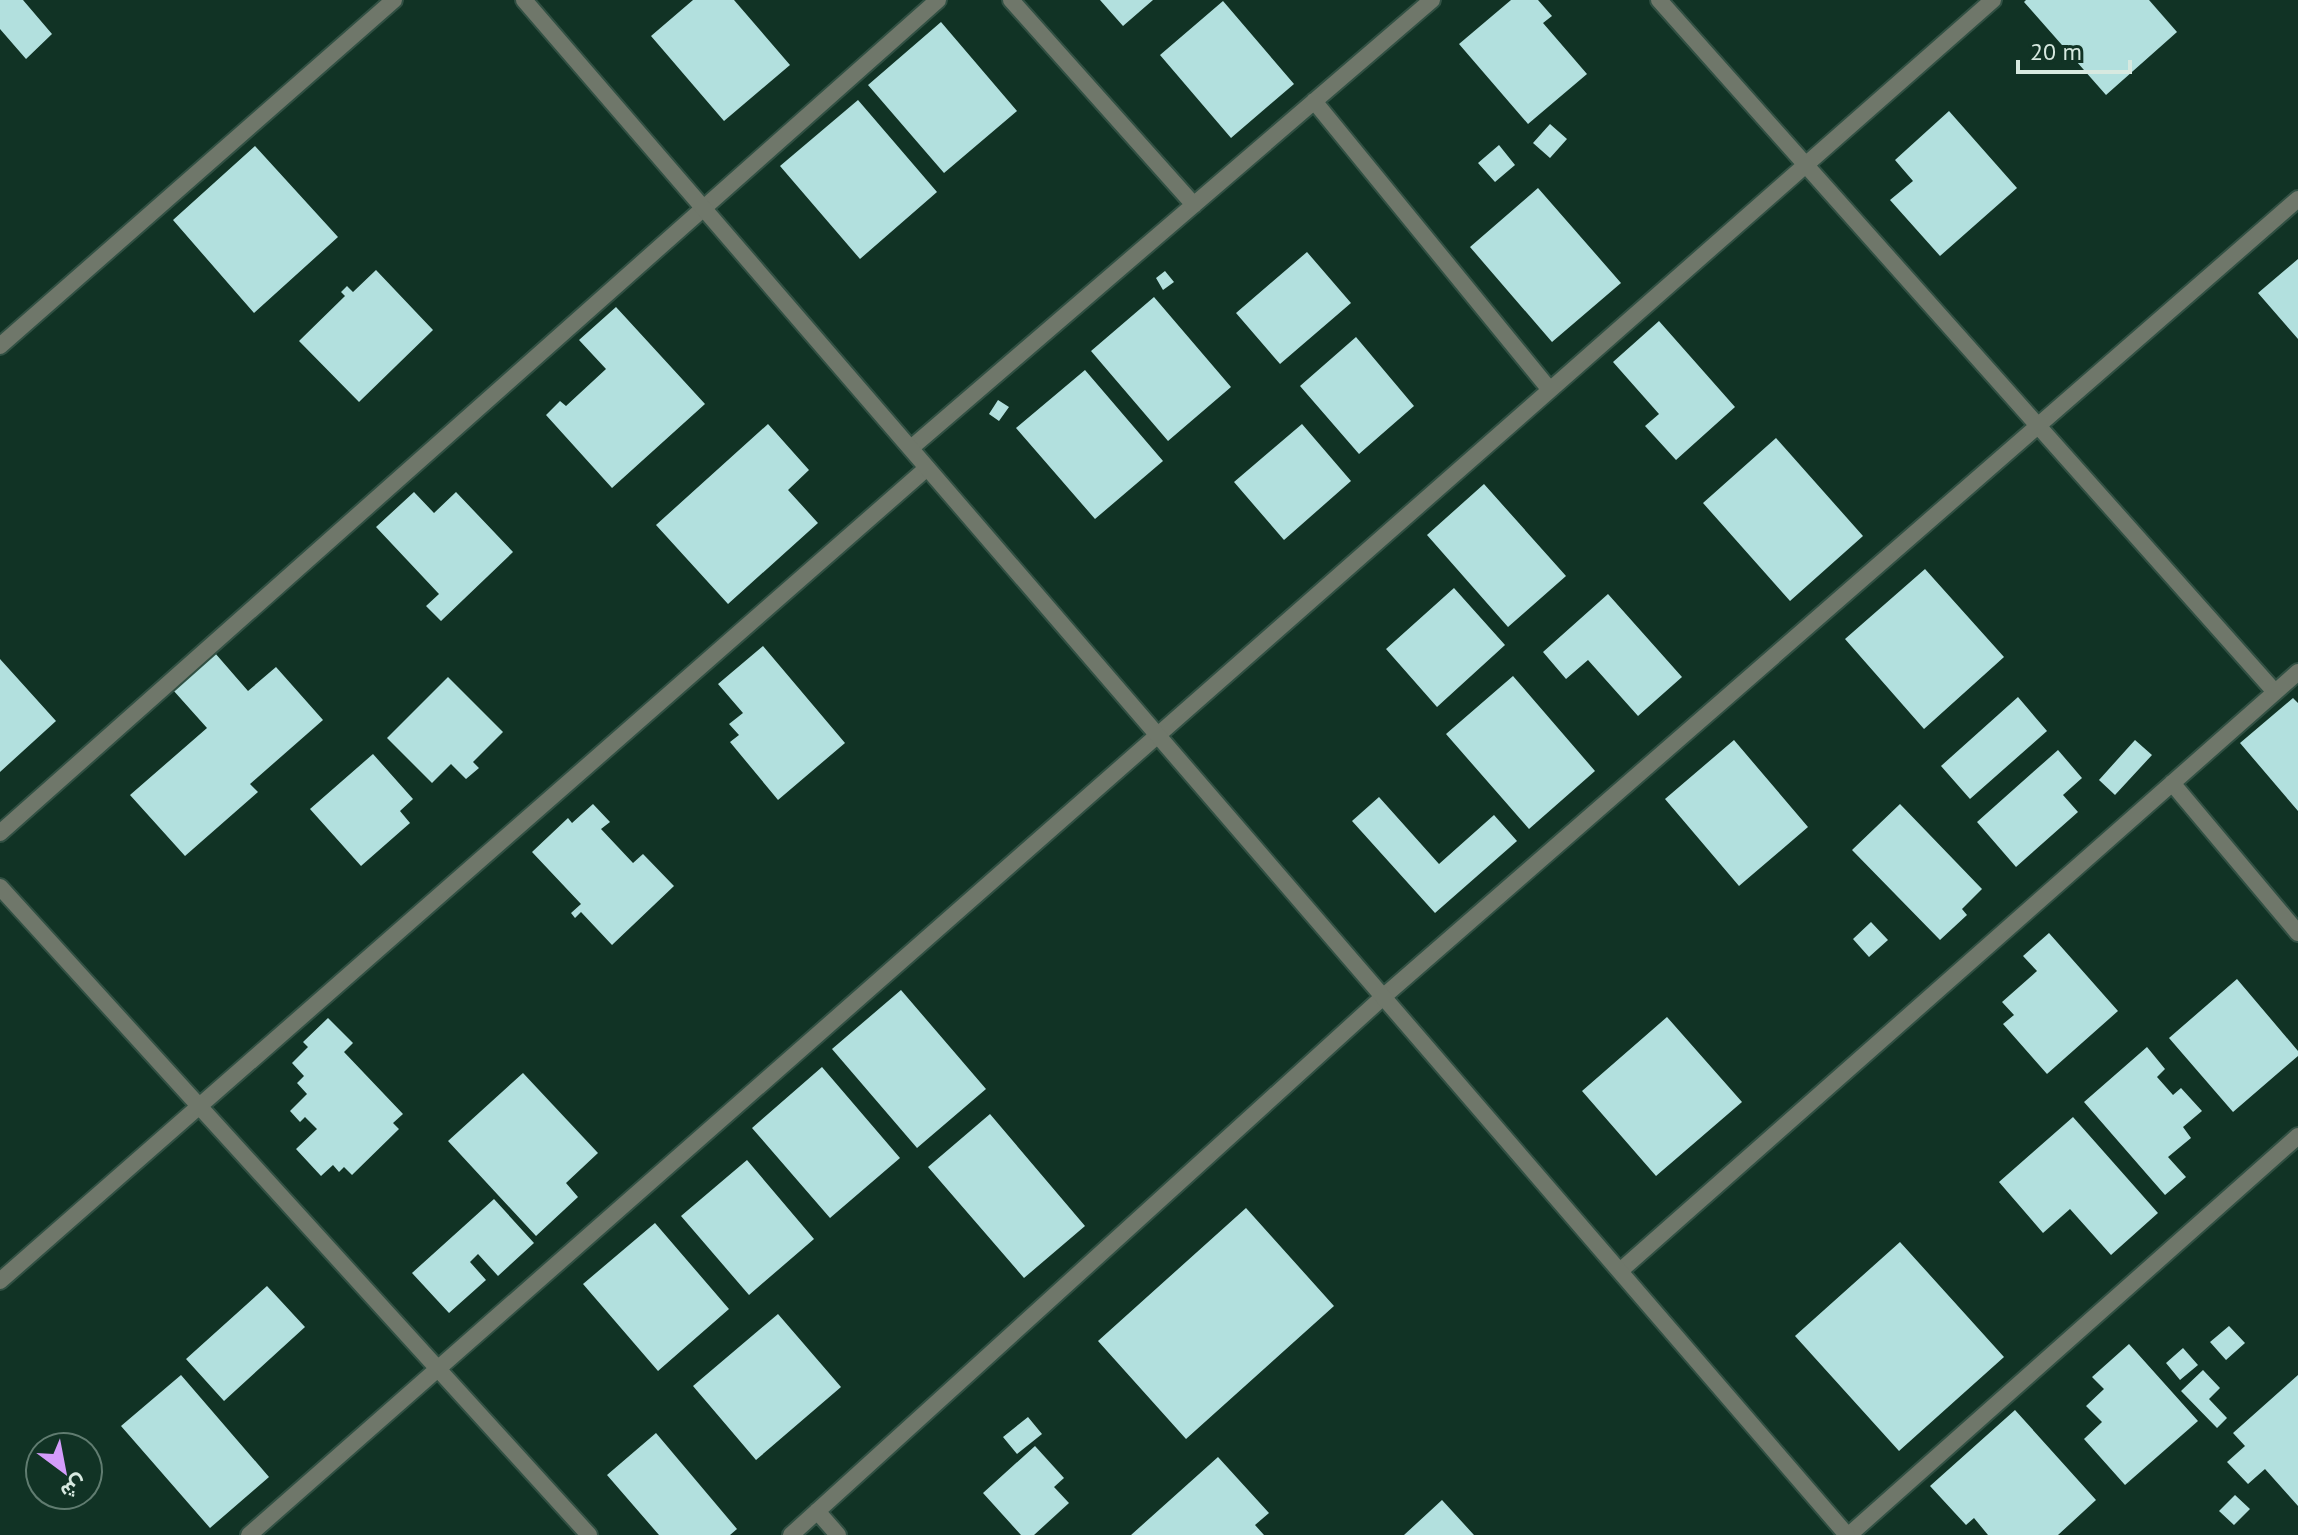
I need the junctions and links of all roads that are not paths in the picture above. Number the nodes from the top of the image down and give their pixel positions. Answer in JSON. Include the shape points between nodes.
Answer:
{"nodes":[{"id":1,"x":394,"y":0,"type":"edge"},
{"id":2,"x":524,"y":0,"type":"edge"},
{"id":3,"x":938,"y":0,"type":"edge"},
{"id":4,"x":1011,"y":0,"type":"edge"},
{"id":5,"x":1432,"y":0,"type":"edge"},
{"id":6,"x":1659,"y":0,"type":"edge"},
{"id":7,"x":1993,"y":0,"type":"edge"},
{"id":8,"x":1314,"y":101,"type":"junction"},
{"id":9,"x":1805,"y":165,"type":"junction"},
{"id":10,"x":2298,"y":199,"type":"edge"},
{"id":11,"x":1194,"y":205,"type":"junction"},
{"id":12,"x":704,"y":209,"type":"junction"},
{"id":13,"x":0,"y":346,"type":"edge"},
{"id":14,"x":1550,"y":390,"type":"junction"},
{"id":15,"x":2038,"y":426,"type":"junction"},
{"id":16,"x":911,"y":448,"type":"junction"},
{"id":17,"x":927,"y":468,"type":"junction"},
{"id":18,"x":2298,"y":672,"type":"edge"},
{"id":19,"x":2275,"y":692,"type":"junction"},
{"id":20,"x":1158,"y":736,"type":"junction"},
{"id":21,"x":2172,"y":783,"type":"junction"},
{"id":22,"x":0,"y":833,"type":"edge"},
{"id":23,"x":0,"y":887,"type":"edge"},
{"id":24,"x":2298,"y":933,"type":"edge"},
{"id":25,"x":1383,"y":997,"type":"junction"},
{"id":26,"x":199,"y":1106,"type":"junction"},
{"id":27,"x":2298,"y":1136,"type":"edge"},
{"id":28,"x":1620,"y":1271,"type":"junction"},
{"id":29,"x":0,"y":1281,"type":"edge"},
{"id":30,"x":438,"y":1368,"type":"junction"},
{"id":31,"x":817,"y":1511,"type":"junction"},
{"id":32,"x":249,"y":1535,"type":"edge"},
{"id":33,"x":589,"y":1535,"type":"edge"},
{"id":34,"x":791,"y":1535,"type":"edge"},
{"id":35,"x":838,"y":1535,"type":"edge"},
{"id":36,"x":1848,"y":1535,"type":"edge"}],
"edges":[{"from":1,"to":13,"type":"street"},
{"from":2,"to":12,"type":"street"},
{"from":3,"to":12,"type":"street"},
{"from":4,"to":11,"type":"street"},
{"from":5,"to":8,"type":"street"},
{"from":6,"to":9,"type":"street"},
{"from":7,"to":9,"type":"street"},
{"from":8,"to":11,"type":"street"},
{"from":8,"to":14,"type":"street"},
{"from":9,"to":14,"type":"street"},
{"from":9,"to":15,"type":"street"},
{"from":10,"to":15,"type":"street"},
{"from":11,"to":16,"type":"street"},
{"from":12,"to":16,"type":"street"},
{"from":12,"to":22,"type":"street"},
{"from":14,"to":20,"type":"street"},
{"from":15,"to":19,"type":"street"},
{"from":15,"to":25,"type":"street"},
{"from":16,"to":17,"type":"street"},
{"from":17,"to":20,"type":"street"},
{"from":17,"to":26,"type":"street"},
{"from":18,"to":19,"type":"street"},
{"from":19,"to":21,"type":"street"},
{"from":20,"to":25,"type":"street"},
{"from":20,"to":30,"type":"street"},
{"from":21,"to":24,"type":"street"},
{"from":21,"to":28,"type":"street"},
{"from":23,"to":26,"type":"street"},
{"from":25,"to":28,"type":"street"},
{"from":25,"to":31,"type":"street"},
{"from":26,"to":29,"type":"street"},
{"from":26,"to":30,"type":"street"},
{"from":27,"to":36,"type":"street"},
{"from":28,"to":36,"type":"street"},
{"from":30,"to":32,"type":"street"},
{"from":30,"to":33,"type":"street"},
{"from":31,"to":34,"type":"street"},
{"from":31,"to":35,"type":"street"}]}
